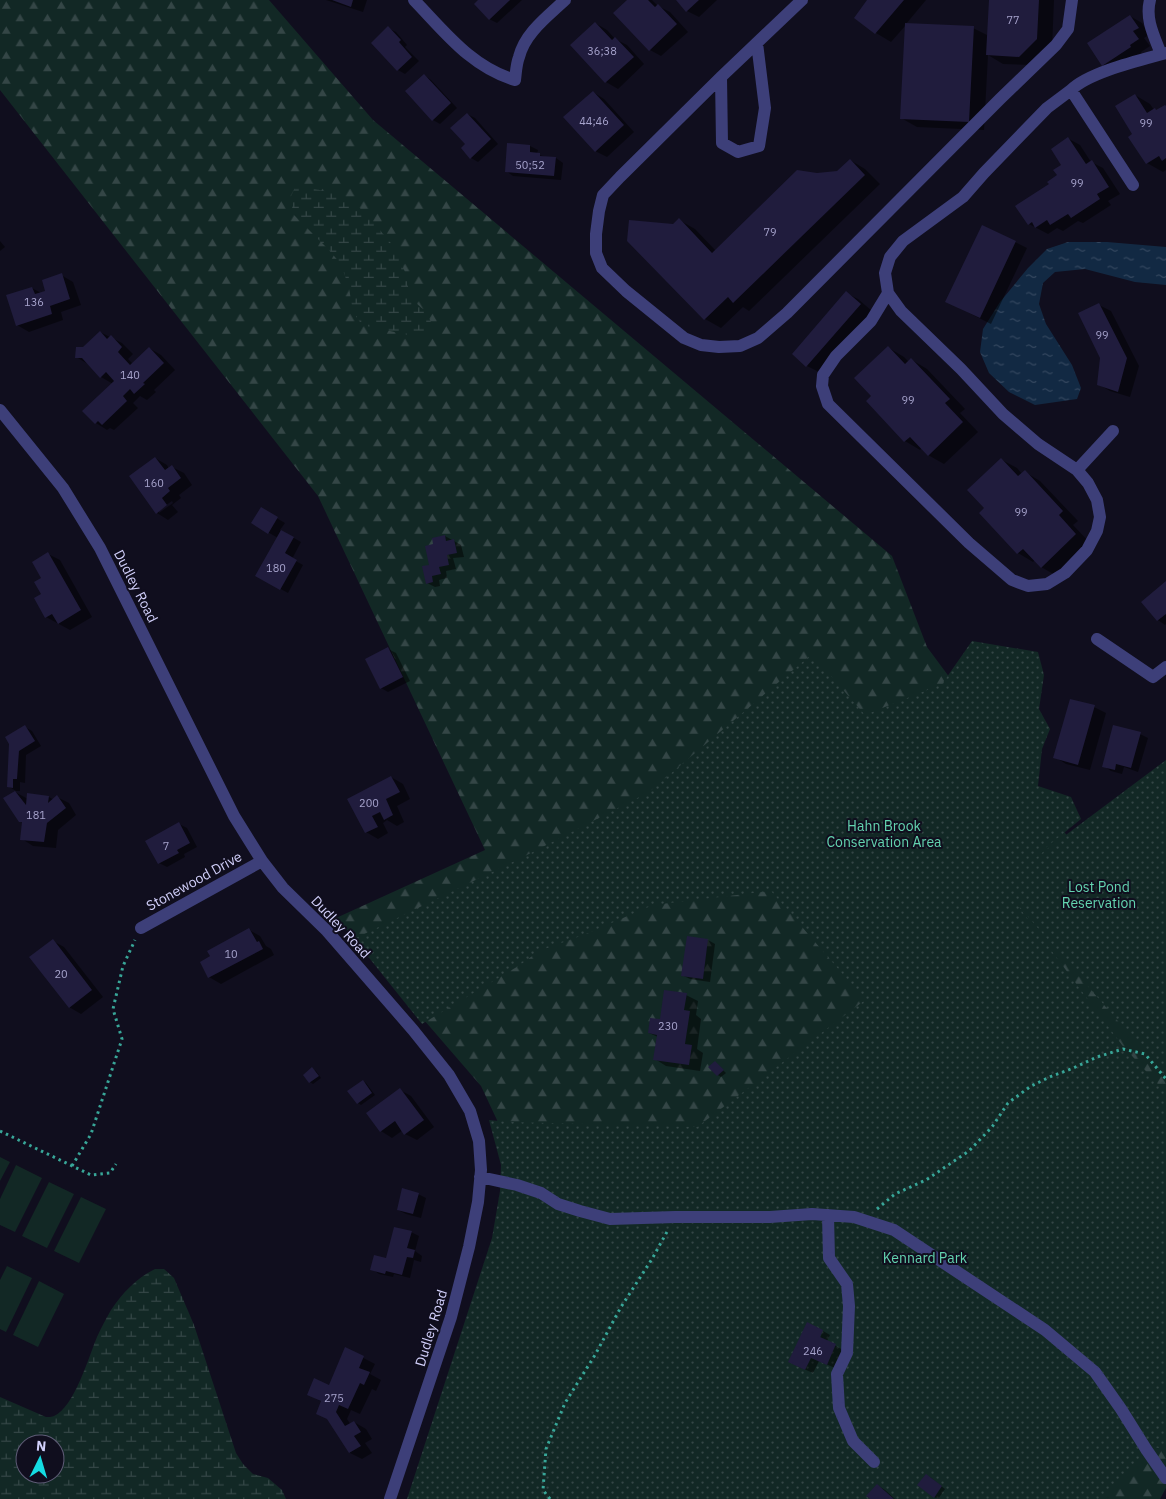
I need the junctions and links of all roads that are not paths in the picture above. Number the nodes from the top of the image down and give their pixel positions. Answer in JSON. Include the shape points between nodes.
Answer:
{"nodes":[{"id":1,"x":414,"y":0,"type":"edge"},
{"id":2,"x":565,"y":0,"type":"edge"},
{"id":3,"x":802,"y":0,"type":"edge"},
{"id":4,"x":1072,"y":0,"type":"edge"},
{"id":5,"x":1150,"y":0,"type":"edge"},
{"id":6,"x":757,"y":43,"type":"junction"},
{"id":7,"x":1164,"y":54,"type":"edge"},
{"id":8,"x":721,"y":77,"type":"junction"},
{"id":9,"x":1071,"y":90,"type":"junction"},
{"id":10,"x":1134,"y":185,"type":"dead end"},
{"id":11,"x":888,"y":293,"type":"junction"},
{"id":12,"x":0,"y":410,"type":"edge"},
{"id":13,"x":1113,"y":431,"type":"dead end"},
{"id":14,"x":1077,"y":470,"type":"junction"},
{"id":15,"x":1097,"y":638,"type":"dead end"},
{"id":16,"x":1166,"y":667,"type":"edge"},
{"id":17,"x":262,"y":861,"type":"junction"},
{"id":18,"x":140,"y":928,"type":"road end"},
{"id":19,"x":480,"y":1177,"type":"junction"},
{"id":20,"x":828,"y":1215,"type":"junction"},
{"id":21,"x":874,"y":1462,"type":"dead end"},
{"id":22,"x":1166,"y":1478,"type":"edge"},
{"id":23,"x":390,"y":1499,"type":"edge"}],
"edges":[{"from":1,"to":2,"type":"street","via":[[474,60],[515,80],[518,57],[527,38]]},
{"from":3,"to":6,"type":"street"},
{"from":4,"to":8,"type":"street","via":[[1068,29],[1056,45],[787,313],[758,338],[740,346],[719,347],[701,345],[684,338],[626,291],[602,268],[596,254],[596,234],[604,195]]},
{"from":5,"to":7,"type":"street","via":[[1150,26]]},
{"from":6,"to":8,"type":"street"},
{"from":6,"to":8,"type":"street","via":[[765,108],[759,146],[738,152],[722,143]]},
{"from":7,"to":9,"type":"street","via":[[1112,69],[1077,84]]},
{"from":9,"to":10,"type":"street"},
{"from":9,"to":11,"type":"street","via":[[1047,108],[963,197],[903,241],[890,257],[885,273]]},
{"from":11,"to":14,"type":"street","via":[[901,311],[1003,414],[1038,444]]},
{"from":11,"to":14,"type":"street","via":[[871,321],[836,356],[823,375],[822,386],[828,404],[969,543],[1012,580],[1028,586],[1047,584],[1065,573],[1087,550],[1097,531],[1100,517],[1098,500]]},
{"from":12,"to":17,"type":"street","name":"Dudley Road","via":[[63,488],[100,548],[230,809]]},
{"from":13,"to":14,"type":"street"},
{"from":15,"to":16,"type":"street","via":[[1153,677]]},
{"from":17,"to":18,"type":"street","name":"Stonewood Drive"},
{"from":17,"to":19,"type":"street","name":"Dudley Road","via":[[283,888],[333,938],[449,1075],[470,1111],[478,1140]]},
{"from":19,"to":20,"type":"street","via":[[517,1185],[541,1193],[558,1204],[610,1219]]},
{"from":19,"to":23,"type":"street","name":"Dudley Road","via":[[469,1247],[451,1318]]},
{"from":20,"to":21,"type":"street","via":[[829,1258],[847,1284],[847,1353],[837,1374],[839,1408],[853,1441]]},
{"from":20,"to":22,"type":"street","via":[[854,1217],[894,1230],[1045,1330],[1095,1372]]}]}
